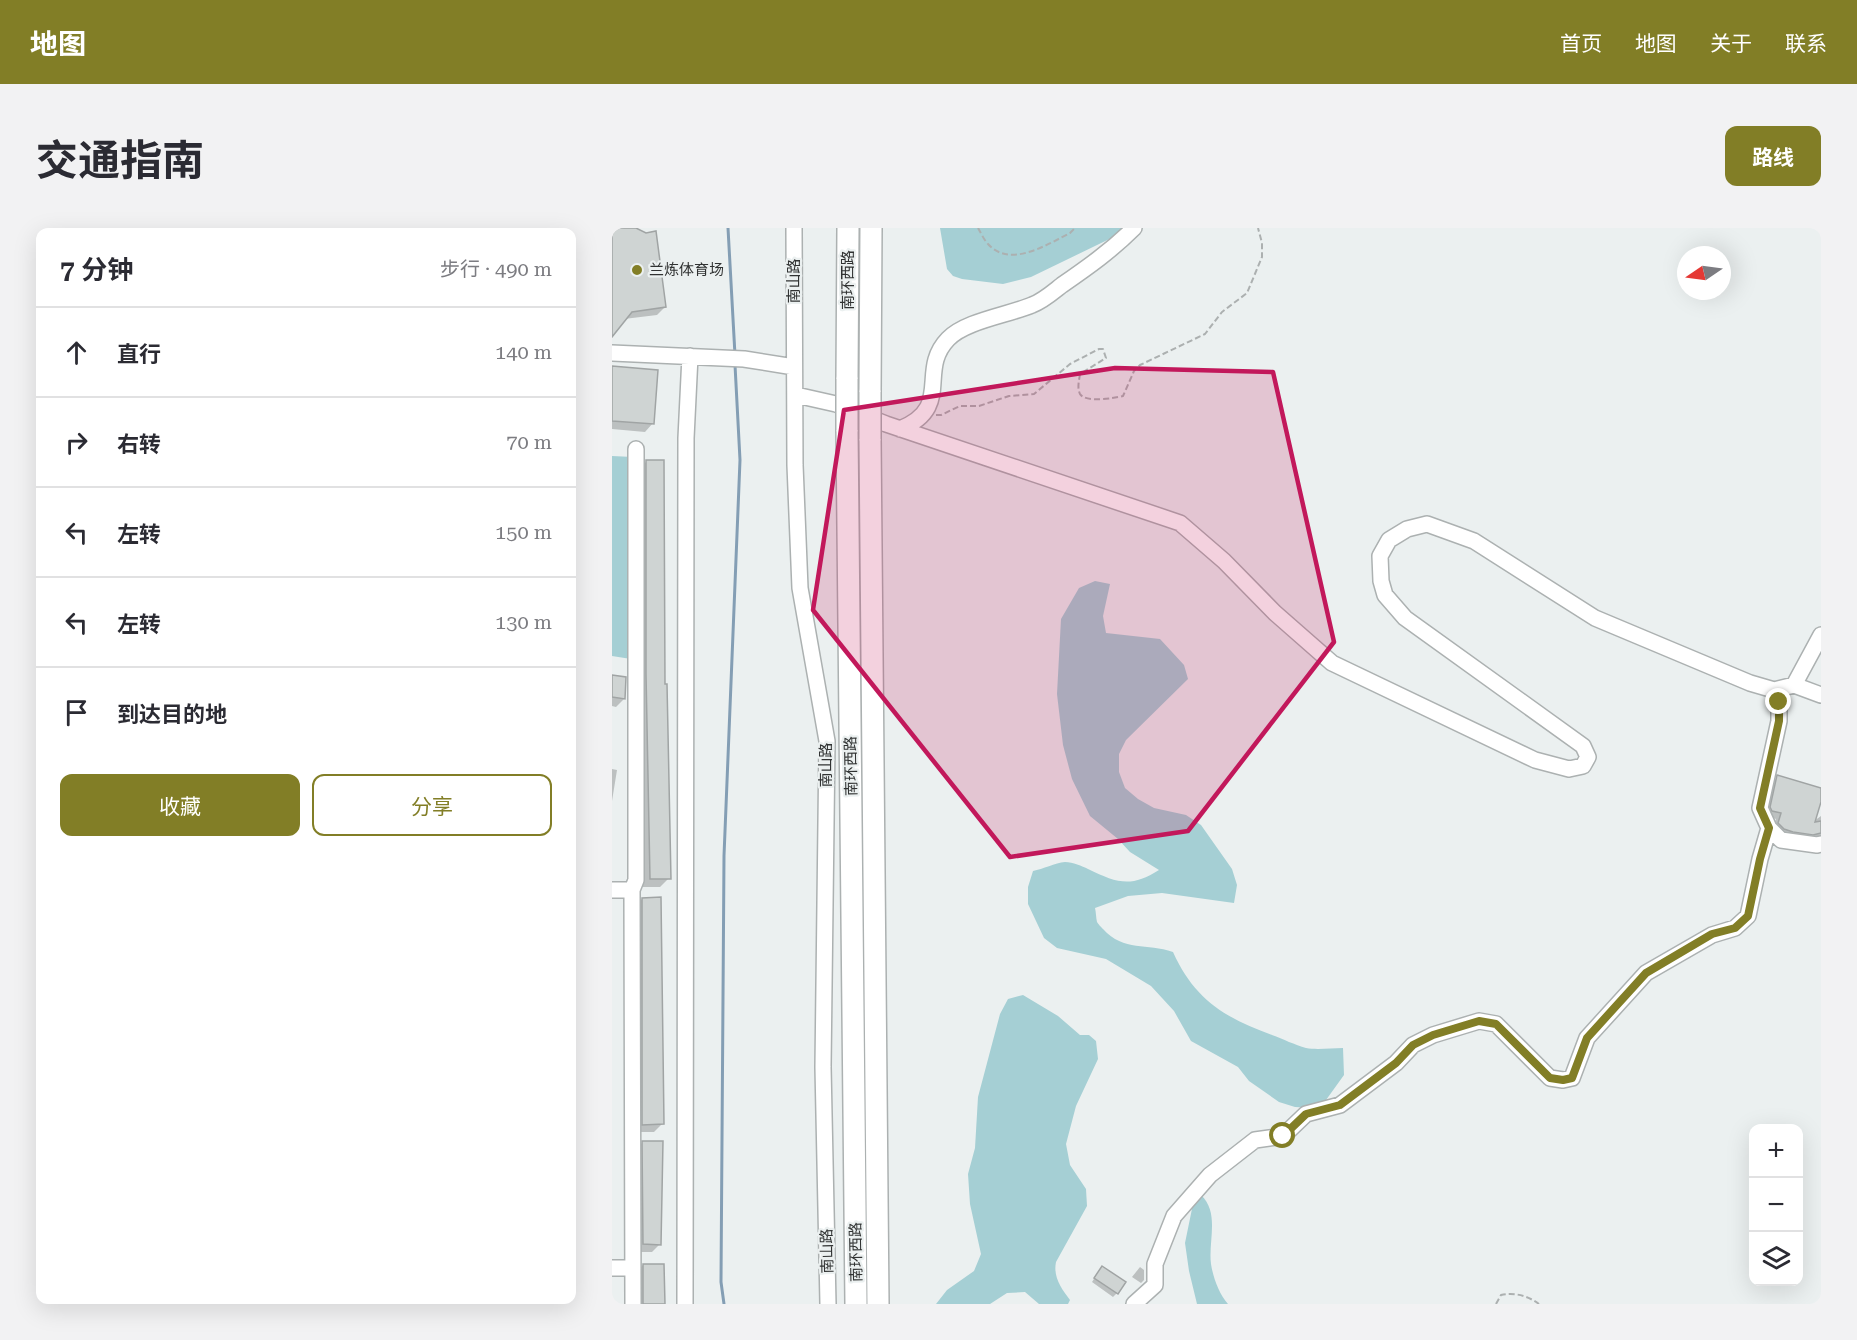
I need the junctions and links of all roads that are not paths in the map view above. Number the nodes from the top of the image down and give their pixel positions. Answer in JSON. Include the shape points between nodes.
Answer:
{"nodes":[{"id":1,"x":794,"y":228,"type":"edge"},
{"id":2,"x":848,"y":228,"type":"edge"},
{"id":3,"x":871,"y":228,"type":"edge"},
{"id":4,"x":1134,"y":228,"type":"edge"},
{"id":5,"x":612,"y":353,"type":"edge"},
{"id":6,"x":690,"y":356,"type":"junction"},
{"id":7,"x":794,"y":367,"type":"junction"},
{"id":8,"x":796,"y":395,"type":"junction"},
{"id":9,"x":900,"y":429,"type":"junction"},
{"id":10,"x":636,"y":449,"type":"dead end"},
{"id":11,"x":1821,"y":635,"type":"edge"},
{"id":12,"x":1794,"y":685,"type":"junction"},
{"id":13,"x":1774,"y":690,"type":"junction"},
{"id":14,"x":1821,"y":695,"type":"edge"},
{"id":15,"x":1769,"y":828,"type":"junction"},
{"id":16,"x":1821,"y":844,"type":"edge"},
{"id":17,"x":612,"y":890,"type":"edge"},
{"id":18,"x":632,"y":890,"type":"junction"},
{"id":19,"x":612,"y":1268,"type":"edge"},
{"id":20,"x":633,"y":1268,"type":"junction"},
{"id":21,"x":633,"y":1304,"type":"edge"},
{"id":22,"x":685,"y":1304,"type":"edge"},
{"id":23,"x":828,"y":1304,"type":"edge"},
{"id":24,"x":856,"y":1304,"type":"edge"},
{"id":25,"x":878,"y":1304,"type":"edge"},
{"id":26,"x":1134,"y":1304,"type":"edge"}],
"edges":[{"from":1,"to":7,"type":"street","name":"南山路"},
{"from":2,"to":24,"type":"highway","name":"南环西路","bridge":true},
{"from":3,"to":25,"type":"highway","name":"南环西路","bridge":true},
{"from":4,"to":9,"type":"street","via":[[1112,250],[1034,304],[961,328],[947,339],[933,372],[934,390],[928,408],[913,424]]},
{"from":5,"to":6,"type":"street"},
{"from":6,"to":7,"type":"street"},
{"from":6,"to":22,"type":"street","via":[[686,438]]},
{"from":7,"to":8,"type":"street","name":"南山路"},
{"from":8,"to":9,"type":"street","via":[[836,404]]},
{"from":8,"to":23,"type":"street","name":"南山路","via":[[800,588],[827,741],[823,1067]]},
{"from":9,"to":13,"type":"street","via":[[1180,523],[1332,663],[1535,760],[1569,769],[1583,766],[1588,757],[1583,746],[1570,736],[1405,618],[1385,595],[1380,556],[1389,540],[1407,529],[1427,524],[1474,541],[1595,618]]},
{"from":10,"to":18,"type":"street","via":[[636,880]]},
{"from":11,"to":12,"type":"street"},
{"from":12,"to":13,"type":"street"},
{"from":12,"to":14,"type":"street"},
{"from":13,"to":15,"type":"street","via":[[1779,702],[1779,721],[1760,808]]},
{"from":15,"to":16,"type":"street","via":[[1781,840]]},
{"from":15,"to":26,"type":"street","via":[[1748,916],[1735,928],[1712,934],[1646,973],[1587,1038],[1572,1078],[1550,1078],[1496,1024],[1479,1021],[1458,1026],[1413,1045],[1396,1063],[1340,1105],[1306,1114],[1283,1136],[1255,1140],[1210,1174],[1174,1216],[1155,1264],[1155,1285]]},
{"from":17,"to":18,"type":"street"},
{"from":18,"to":20,"type":"street"},
{"from":19,"to":20,"type":"street"},
{"from":20,"to":21,"type":"street"}]}
